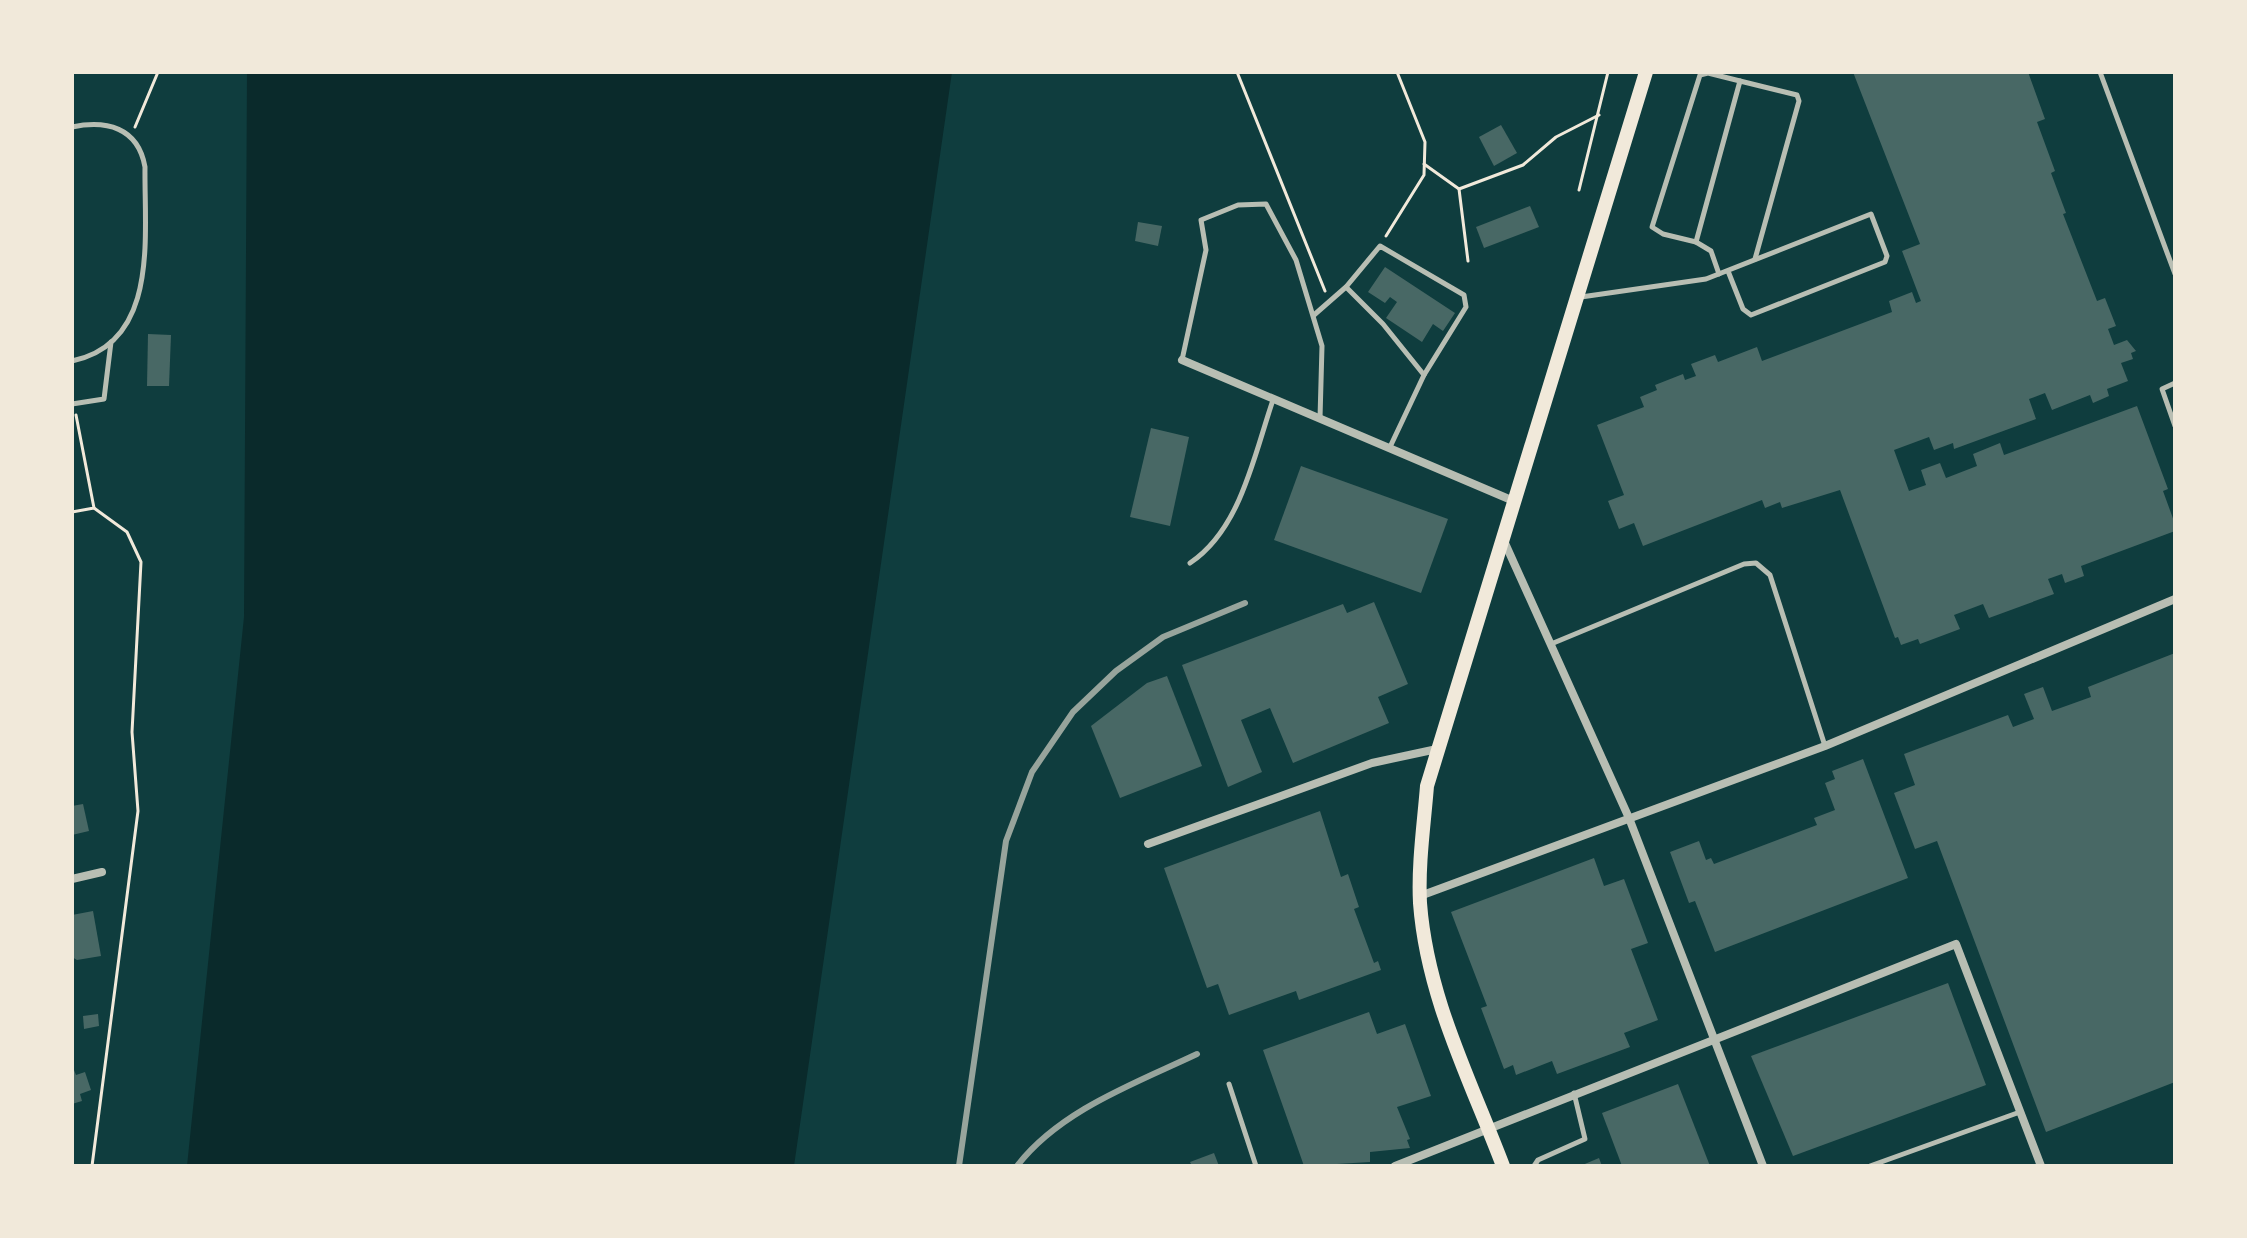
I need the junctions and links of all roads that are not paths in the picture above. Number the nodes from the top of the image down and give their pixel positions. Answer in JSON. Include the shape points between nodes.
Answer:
{"nodes":[{"id":1,"x":1646,"y":72,"type":"edge"},
{"id":2,"x":2100,"y":72,"type":"edge"},
{"id":3,"x":1740,"y":81,"type":"junction"},
{"id":4,"x":72,"y":127,"type":"edge"},
{"id":5,"x":1696,"y":242,"type":"junction"},
{"id":6,"x":1755,"y":260,"type":"junction"},
{"id":7,"x":1728,"y":271,"type":"junction"},
{"id":8,"x":1719,"y":274,"type":"junction"},
{"id":9,"x":2175,"y":274,"type":"edge"},
{"id":10,"x":1346,"y":287,"type":"junction"},
{"id":11,"x":1576,"y":298,"type":"junction"},
{"id":12,"x":1313,"y":316,"type":"junction"},
{"id":13,"x":111,"y":341,"type":"junction"},
{"id":14,"x":1182,"y":360,"type":"joint"},
{"id":15,"x":72,"y":361,"type":"edge"},
{"id":16,"x":1424,"y":375,"type":"junction"},
{"id":17,"x":2175,"y":383,"type":"edge"},
{"id":18,"x":1273,"y":400,"type":"junction"},
{"id":19,"x":72,"y":404,"type":"edge"},
{"id":20,"x":1320,"y":419,"type":"junction"},
{"id":21,"x":2175,"y":426,"type":"edge"},
{"id":22,"x":1390,"y":447,"type":"junction"},
{"id":23,"x":1516,"y":502,"type":"junction"},
{"id":24,"x":1504,"y":541,"type":"junction"},
{"id":25,"x":1190,"y":563,"type":"dead end"},
{"id":26,"x":2175,"y":599,"type":"edge"},
{"id":27,"x":1551,"y":644,"type":"junction"},
{"id":28,"x":1825,"y":746,"type":"junction"},
{"id":29,"x":1437,"y":749,"type":"junction"},
{"id":30,"x":1629,"y":818,"type":"junction"},
{"id":31,"x":1148,"y":844,"type":"dead end"},
{"id":32,"x":102,"y":872,"type":"dead end"},
{"id":33,"x":72,"y":879,"type":"edge"},
{"id":34,"x":1420,"y":896,"type":"junction"},
{"id":35,"x":1714,"y":1037,"type":"junction"},
{"id":36,"x":1229,"y":1084,"type":"dead end"},
{"id":37,"x":1574,"y":1092,"type":"junction"},
{"id":38,"x":2020,"y":1112,"type":"junction"},
{"id":39,"x":1488,"y":1126,"type":"junction"},
{"id":40,"x":1256,"y":1166,"type":"edge"},
{"id":41,"x":1395,"y":1166,"type":"edge"},
{"id":42,"x":1503,"y":1166,"type":"edge"},
{"id":43,"x":1534,"y":1166,"type":"edge"},
{"id":44,"x":1763,"y":1166,"type":"edge"},
{"id":45,"x":1870,"y":1166,"type":"edge"},
{"id":46,"x":2041,"y":1166,"type":"edge"}],
"edges":[{"from":1,"to":11,"type":"main road"},
{"from":2,"to":9,"type":"lane"},
{"from":3,"to":5,"type":"lane"},
{"from":3,"to":5,"type":"lane","via":[[1702,72],[1652,227]]},
{"from":3,"to":6,"type":"lane","via":[[1797,95],[1799,101]]},
{"from":4,"to":13,"type":"lane","via":[[114,124],[142,152],[145,167],[143,286],[135,311]]},
{"from":5,"to":8,"type":"lane","via":[[1711,251]]},
{"from":6,"to":7,"type":"lane"},
{"from":6,"to":7,"type":"lane","via":[[1871,214],[1887,256],[1885,262],[1751,315],[1743,309]]},
{"from":7,"to":8,"type":"lane"},
{"from":8,"to":11,"type":"lane"},
{"from":10,"to":12,"type":"lane"},
{"from":10,"to":16,"type":"lane"},
{"from":10,"to":16,"type":"lane","via":[[1380,246],[1464,295],[1466,307]]},
{"from":11,"to":23,"type":"main road"},
{"from":12,"to":14,"type":"lane","via":[[1296,260],[1266,204],[1238,205],[1201,220],[1206,250]]},
{"from":12,"to":20,"type":"lane","via":[[1322,346]]},
{"from":13,"to":15,"type":"lane","via":[[93,357]]},
{"from":13,"to":19,"type":"lane","via":[[104,399]]},
{"from":14,"to":18,"type":"street"},
{"from":16,"to":22,"type":"lane"},
{"from":17,"to":21,"type":"lane","via":[[2162,389]]},
{"from":18,"to":20,"type":"street"},
{"from":18,"to":25,"type":"lane","via":[[1228,521],[1210,550]]},
{"from":20,"to":22,"type":"street"},
{"from":22,"to":23,"type":"street"},
{"from":23,"to":24,"type":"main road"},
{"from":24,"to":27,"type":"street"},
{"from":24,"to":29,"type":"main road"},
{"from":26,"to":28,"type":"street"},
{"from":27,"to":28,"type":"lane","via":[[1756,563],[1770,575]]},
{"from":27,"to":30,"type":"street"},
{"from":28,"to":30,"type":"street"},
{"from":29,"to":31,"type":"street","via":[[1372,763]]},
{"from":29,"to":34,"type":"main road","via":[[1427,786]]},
{"from":30,"to":34,"type":"street"},
{"from":30,"to":35,"type":"street"},
{"from":32,"to":33,"type":"street"},
{"from":34,"to":39,"type":"main road","via":[[1439,1006]]},
{"from":35,"to":37,"type":"street"},
{"from":35,"to":38,"type":"street","via":[[1956,944]]},
{"from":35,"to":44,"type":"street"},
{"from":36,"to":40,"type":"lane"},
{"from":37,"to":39,"type":"street"},
{"from":37,"to":43,"type":"lane","via":[[1585,1139]]},
{"from":38,"to":45,"type":"lane"},
{"from":38,"to":46,"type":"street"},
{"from":39,"to":41,"type":"street"},
{"from":39,"to":42,"type":"main road"}]}
